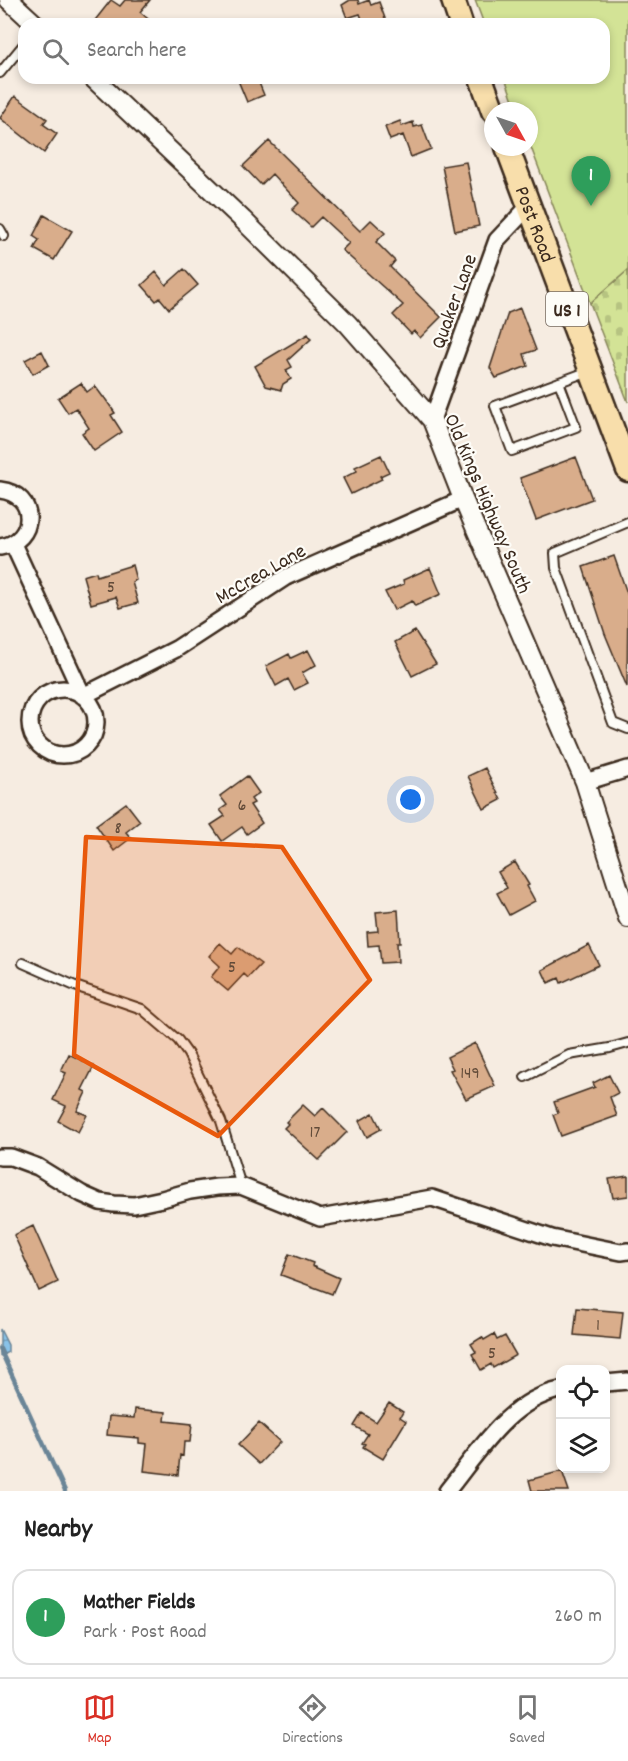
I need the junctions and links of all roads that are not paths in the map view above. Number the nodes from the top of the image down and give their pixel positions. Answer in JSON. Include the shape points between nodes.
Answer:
{"nodes":[{"id":1,"x":9,"y":0,"type":"edge"},
{"id":2,"x":453,"y":0,"type":"edge"},
{"id":3,"x":28,"y":18,"type":"edge"},
{"id":4,"x":459,"y":18,"type":"edge"},
{"id":5,"x":18,"y":51,"type":"edge"},
{"id":6,"x":0,"y":73,"type":"edge"},
{"id":7,"x":99,"y":84,"type":"edge"},
{"id":8,"x":483,"y":84,"type":"edge"},
{"id":9,"x":490,"y":102,"type":"edge"},
{"id":10,"x":510,"y":156,"type":"edge"},
{"id":11,"x":529,"y":206,"type":"junction"},
{"id":12,"x":591,"y":370,"type":"junction"},
{"id":13,"x":559,"y":381,"type":"junction"},
{"id":14,"x":432,"y":420,"type":"junction"},
{"id":15,"x":628,"y":470,"type":"edge"},
{"id":16,"x":0,"y":490,"type":"edge"},
{"id":17,"x":463,"y":499,"type":"junction"},
{"id":18,"x":628,"y":522,"type":"edge"},
{"id":19,"x":6,"y":546,"type":"edge"},
{"id":20,"x":84,"y":696,"type":"junction"},
{"id":21,"x":628,"y":729,"type":"edge"},
{"id":22,"x":628,"y":769,"type":"edge"},
{"id":23,"x":585,"y":782,"type":"junction"},
{"id":24,"x":628,"y":918,"type":"edge"},
{"id":25,"x":23,"y":963,"type":"dead end"},
{"id":26,"x":628,"y":1043,"type":"edge"},
{"id":27,"x":525,"y":1077,"type":"dead end"},
{"id":28,"x":0,"y":1157,"type":"edge"},
{"id":29,"x":241,"y":1186,"type":"junction"},
{"id":30,"x":628,"y":1251,"type":"edge"},
{"id":31,"x":628,"y":1381,"type":"edge"},
{"id":32,"x":610,"y":1383,"type":"edge"},
{"id":33,"x":556,"y":1390,"type":"edge"},
{"id":34,"x":447,"y":1491,"type":"edge"}],
"edges":[{"from":1,"to":3,"type":"street"},
{"from":2,"to":4,"type":"main road"},
{"from":5,"to":6,"type":"lane"},
{"from":7,"to":14,"type":"street","name":"Old Kings Highway South","via":[[348,324]]},
{"from":8,"to":9,"type":"main road"},
{"from":10,"to":11,"type":"main road","name":"Post Road","number":"US 1"},
{"from":11,"to":12,"type":"main road","name":"Post Road","number":"US 1"},
{"from":11,"to":14,"type":"street","name":"Quaker Lane","via":[[497,240]]},
{"from":12,"to":13,"type":"lane"},
{"from":12,"to":15,"type":"main road","name":"Post Road","number":"US 1"},
{"from":13,"to":13,"type":"lane","via":[[495,406],[512,451],[576,427]]},
{"from":14,"to":17,"type":"street","name":"Old Kings Highway South"},
{"from":16,"to":19,"type":"street","via":[[19,497],[28,516],[22,537]]},
{"from":17,"to":20,"type":"street","name":"McCrea Lane","via":[[286,577],[176,649]]},
{"from":17,"to":23,"type":"street","name":"Old Kings Highway South"},
{"from":18,"to":21,"type":"lane","via":[[555,553],[556,568],[613,723]]},
{"from":19,"to":20,"type":"street"},
{"from":20,"to":20,"type":"street","via":[[59,689],[46,693],[34,705],[30,726],[42,749],[67,756],[89,743],[96,718]]},
{"from":22,"to":23,"type":"street"},
{"from":23,"to":24,"type":"street","name":"Old Kings Highway South"},
{"from":25,"to":29,"type":"lane","via":[[142,1009],[178,1040],[221,1121]]},
{"from":26,"to":27,"type":"lane","via":[[569,1055]]},
{"from":28,"to":29,"type":"street","via":[[38,1167],[82,1194],[114,1204],[134,1205],[190,1191]]},
{"from":29,"to":30,"type":"street","via":[[320,1218],[432,1198],[552,1238]]},
{"from":31,"to":32,"type":"street"},
{"from":33,"to":34,"type":"street","via":[[508,1416]]}]}
